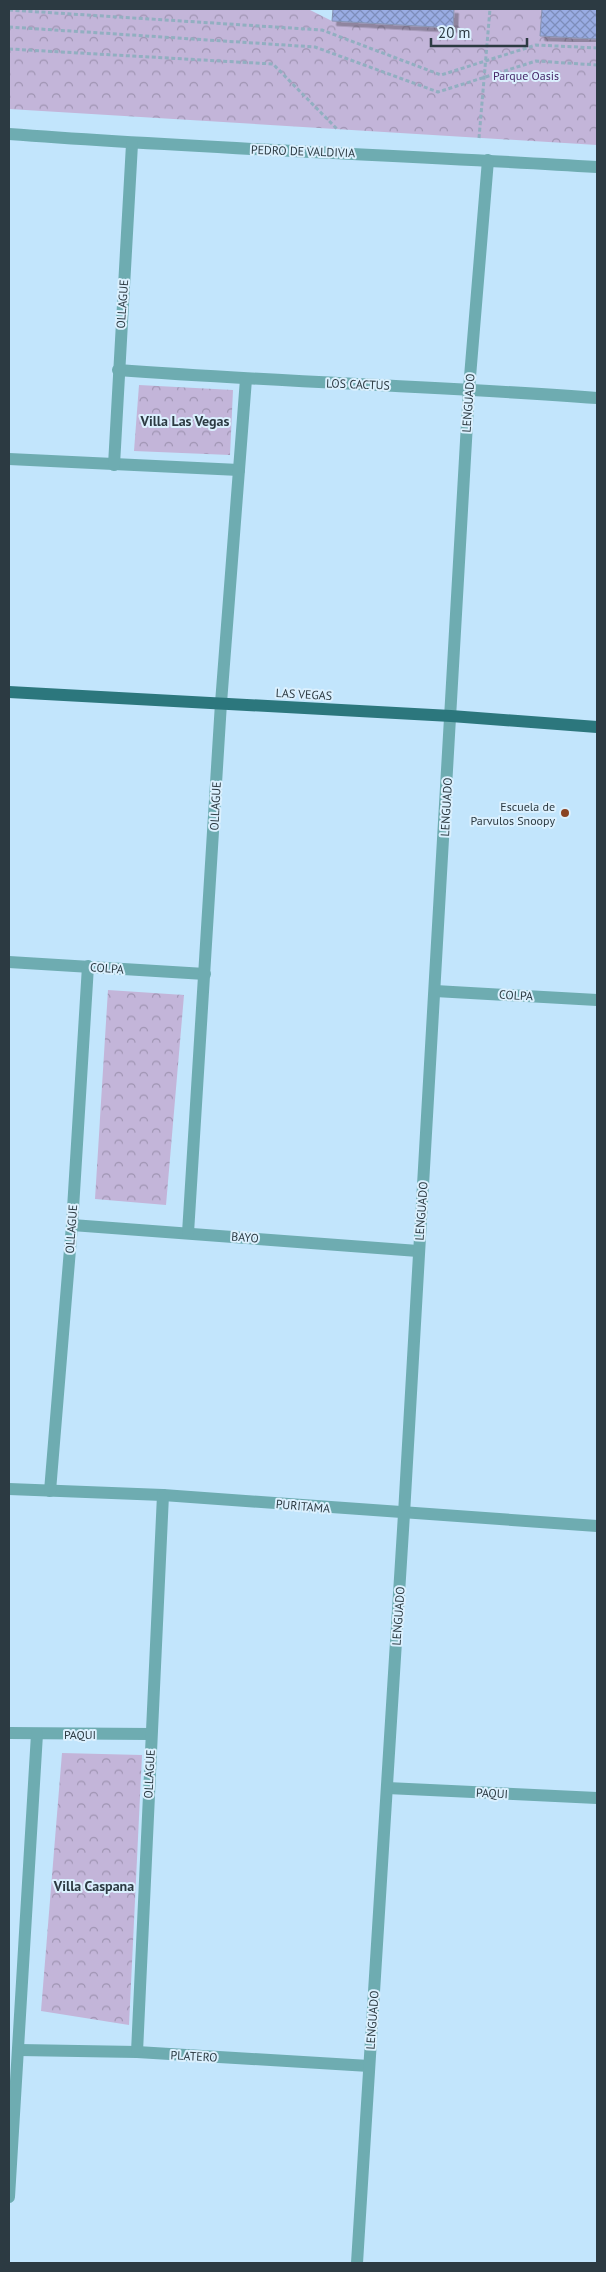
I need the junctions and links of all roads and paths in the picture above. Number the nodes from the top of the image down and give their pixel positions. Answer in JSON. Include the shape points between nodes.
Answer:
{"nodes":[{"id":1,"x":490,"y":9,"type":"edge"},
{"id":2,"x":9,"y":10,"type":"edge"},
{"id":3,"x":9,"y":28,"type":"edge"},
{"id":4,"x":597,"y":48,"type":"edge"},
{"id":5,"x":9,"y":49,"type":"edge"},
{"id":6,"x":485,"y":62,"type":"junction"},
{"id":7,"x":597,"y":65,"type":"edge"},
{"id":8,"x":484,"y":79,"type":"junction"},
{"id":9,"x":340,"y":133,"type":"dead end"},
{"id":10,"x":9,"y":134,"type":"edge"},
{"id":11,"x":488,"y":141,"type":"dead end"},
{"id":12,"x":132,"y":144,"type":"junction"},
{"id":13,"x":488,"y":160,"type":"junction"},
{"id":14,"x":597,"y":167,"type":"edge"},
{"id":15,"x":118,"y":370,"type":"junction"},
{"id":16,"x":246,"y":379,"type":"junction"},
{"id":17,"x":469,"y":389,"type":"junction"},
{"id":18,"x":597,"y":398,"type":"edge"},
{"id":19,"x":9,"y":459,"type":"edge"},
{"id":20,"x":114,"y":465,"type":"junction"},
{"id":21,"x":239,"y":470,"type":"junction"},
{"id":22,"x":9,"y":692,"type":"edge"},
{"id":23,"x":221,"y":703,"type":"junction"},
{"id":24,"x":451,"y":716,"type":"junction"},
{"id":25,"x":597,"y":727,"type":"edge"},
{"id":26,"x":9,"y":962,"type":"edge"},
{"id":27,"x":88,"y":966,"type":"junction"},
{"id":28,"x":205,"y":974,"type":"junction"},
{"id":29,"x":435,"y":990,"type":"junction"},
{"id":30,"x":597,"y":1000,"type":"edge"},
{"id":31,"x":72,"y":1225,"type":"junction"},
{"id":32,"x":188,"y":1233,"type":"junction"},
{"id":33,"x":418,"y":1251,"type":"junction"},
{"id":34,"x":9,"y":1489,"type":"edge"},
{"id":35,"x":50,"y":1491,"type":"junction"},
{"id":36,"x":163,"y":1495,"type":"junction"},
{"id":37,"x":404,"y":1514,"type":"junction"},
{"id":38,"x":597,"y":1526,"type":"edge"},
{"id":39,"x":9,"y":1733,"type":"edge"},
{"id":40,"x":37,"y":1734,"type":"junction"},
{"id":41,"x":150,"y":1734,"type":"junction"},
{"id":42,"x":387,"y":1788,"type":"junction"},
{"id":43,"x":597,"y":1798,"type":"edge"},
{"id":44,"x":19,"y":2050,"type":"junction"},
{"id":45,"x":136,"y":2052,"type":"junction"},
{"id":46,"x":369,"y":2066,"type":"junction"},
{"id":47,"x":9,"y":2197,"type":"edge"},
{"id":48,"x":357,"y":2263,"type":"edge"}],
"edges":[{"from":1,"to":6,"type":"path"},
{"from":2,"to":6,"type":"path","via":[[322,30],[441,75]]},
{"from":3,"to":8,"type":"path","via":[[316,47],[438,92]]},
{"from":4,"to":6,"type":"path","via":[[536,45]]},
{"from":5,"to":9,"type":"path","via":[[273,64]]},
{"from":6,"to":8,"type":"path"},
{"from":7,"to":8,"type":"path","via":[[536,61]]},
{"from":8,"to":11,"type":"path","via":[[478,140]]},
{"from":10,"to":12,"type":"street","name":"PEDRO DE VALDIVIA"},
{"from":12,"to":13,"type":"street","name":"PEDRO DE VALDIVIA"},
{"from":12,"to":15,"type":"street","name":"OLLAGUE"},
{"from":13,"to":14,"type":"street","name":"PEDRO DE VALDIVIA"},
{"from":13,"to":17,"type":"street","name":"LENGUADO"},
{"from":15,"to":16,"type":"street","name":"LOS CACTUS"},
{"from":15,"to":20,"type":"street","name":"OLLAGUE"},
{"from":16,"to":17,"type":"street","name":"LOS CACTUS"},
{"from":16,"to":21,"type":"street","name":"OLLAGUE"},
{"from":17,"to":18,"type":"street","name":"LOS CACTUS"},
{"from":17,"to":24,"type":"street","name":"LENGUADO"},
{"from":19,"to":20,"type":"street"},
{"from":20,"to":21,"type":"street"},
{"from":21,"to":23,"type":"street","name":"OLLAGUE"},
{"from":22,"to":23,"type":"main road","name":"LAS VEGAS"},
{"from":23,"to":24,"type":"main road","name":"LAS VEGAS"},
{"from":23,"to":28,"type":"street","name":"OLLAGUE"},
{"from":24,"to":25,"type":"main road","name":"LAS VEGAS"},
{"from":24,"to":29,"type":"street","name":"LENGUADO"},
{"from":26,"to":27,"type":"street","name":"COLPA"},
{"from":27,"to":28,"type":"street","name":"COLPA"},
{"from":27,"to":31,"type":"street","name":"OLLAGUE"},
{"from":28,"to":32,"type":"street","name":"OLLAGUE"},
{"from":29,"to":30,"type":"street","name":"COLPA"},
{"from":29,"to":33,"type":"street","name":"LENGUADO"},
{"from":31,"to":32,"type":"street","name":"BAYO"},
{"from":31,"to":35,"type":"street","name":"OLLAGUE"},
{"from":32,"to":33,"type":"street","name":"BAYO"},
{"from":33,"to":37,"type":"street","name":"LENGUADO"},
{"from":34,"to":35,"type":"street","name":"PURITAMA"},
{"from":35,"to":36,"type":"street","name":"PURITAMA"},
{"from":36,"to":37,"type":"street","name":"PURITAMA"},
{"from":36,"to":41,"type":"street","name":"OLLAGUE"},
{"from":37,"to":38,"type":"street","name":"PURITAMA"},
{"from":37,"to":42,"type":"street","name":"LENGUADO"},
{"from":39,"to":40,"type":"street","name":"PAQUI"},
{"from":40,"to":41,"type":"street","name":"PAQUI"},
{"from":40,"to":44,"type":"street"},
{"from":41,"to":45,"type":"street","name":"OLLAGUE"},
{"from":42,"to":43,"type":"street","name":"PAQUI"},
{"from":42,"to":46,"type":"street","name":"LENGUADO"},
{"from":44,"to":45,"type":"street","name":"PLATERO"},
{"from":44,"to":47,"type":"street"},
{"from":45,"to":46,"type":"street","name":"PLATERO"},
{"from":46,"to":48,"type":"street","name":"LENGUADO"}]}
